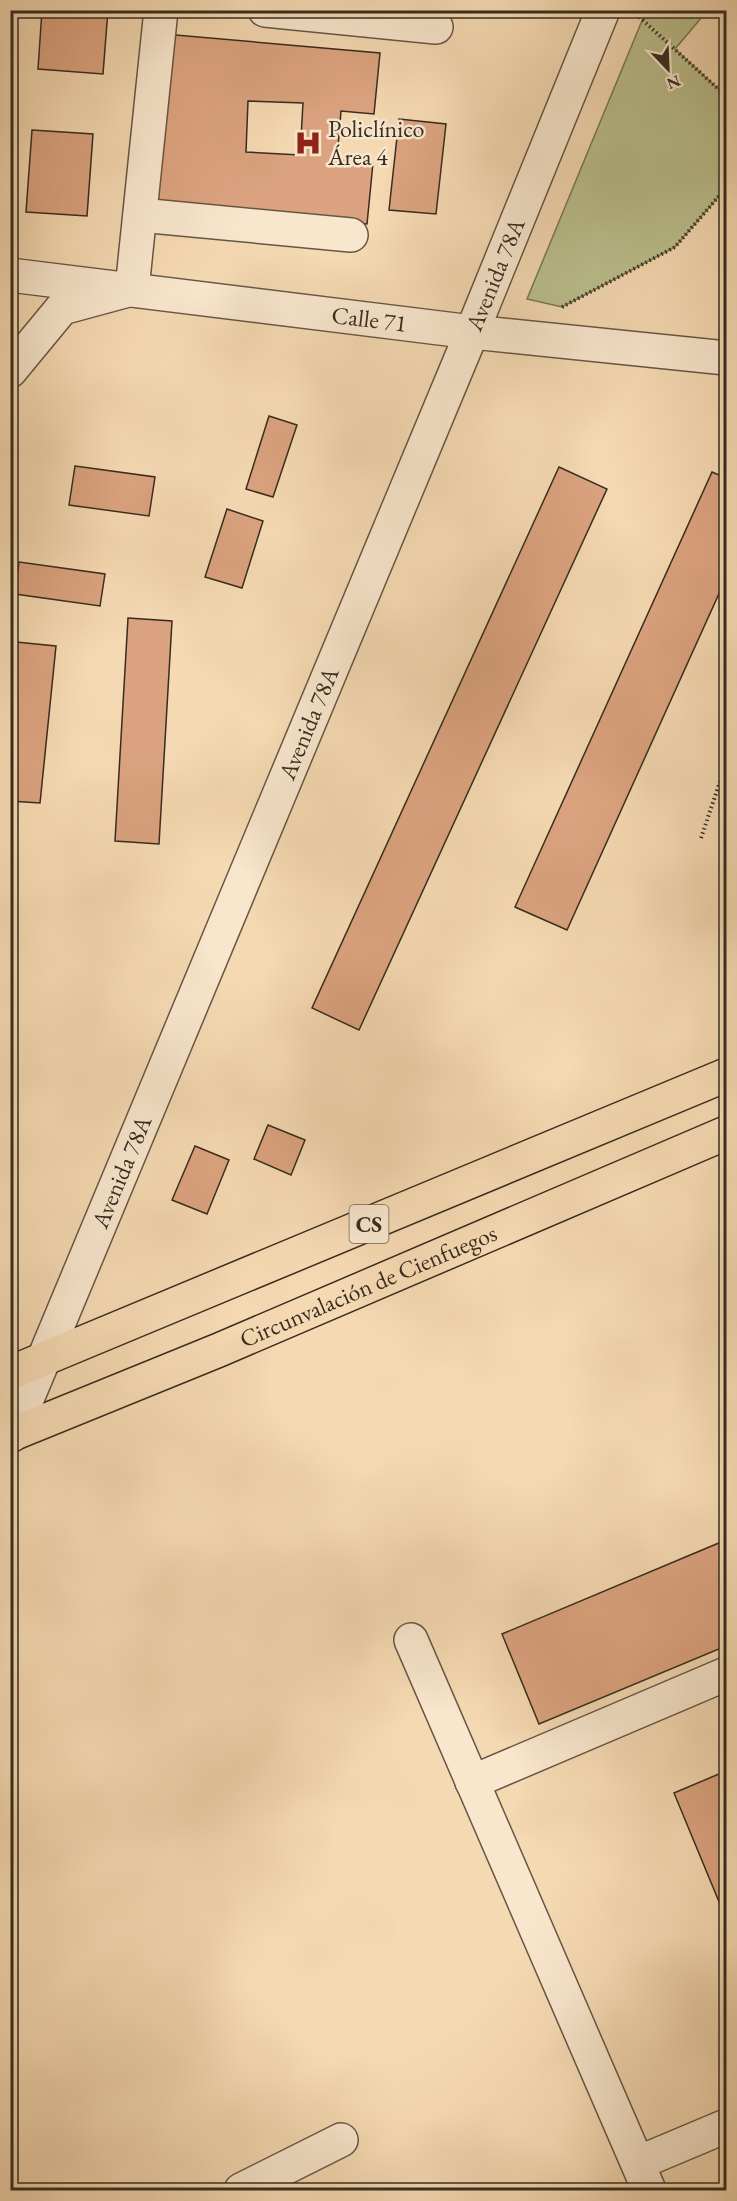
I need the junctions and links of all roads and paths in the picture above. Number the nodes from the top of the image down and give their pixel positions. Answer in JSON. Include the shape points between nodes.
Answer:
{"nodes":[{"id":1,"x":161,"y":10,"type":"edge"},
{"id":2,"x":265,"y":10,"type":"edge"},
{"id":3,"x":603,"y":10,"type":"edge"},
{"id":4,"x":632,"y":10,"type":"edge"},
{"id":5,"x":436,"y":27,"type":"dead end"},
{"id":6,"x":726,"y":96,"type":"edge"},
{"id":7,"x":726,"y":188,"type":"edge"},
{"id":8,"x":140,"y":215,"type":"junction"},
{"id":9,"x":351,"y":235,"type":"dead end"},
{"id":10,"x":10,"y":275,"type":"edge"},
{"id":11,"x":132,"y":290,"type":"junction"},
{"id":12,"x":472,"y":332,"type":"junction"},
{"id":13,"x":510,"y":336,"type":"junction"},
{"id":14,"x":726,"y":358,"type":"edge"},
{"id":15,"x":10,"y":371,"type":"edge"},
{"id":16,"x":726,"y":764,"type":"edge"},
{"id":17,"x":700,"y":838,"type":"dead end"},
{"id":18,"x":726,"y":1075,"type":"edge"},
{"id":19,"x":726,"y":1133,"type":"edge"},
{"id":20,"x":41,"y":1362,"type":"junction"},
{"id":21,"x":10,"y":1373,"type":"edge"},
{"id":22,"x":11,"y":1435,"type":"edge"},
{"id":23,"x":411,"y":1640,"type":"dead end"},
{"id":24,"x":726,"y":1674,"type":"edge"},
{"id":25,"x":472,"y":1782,"type":"junction"},
{"id":26,"x":726,"y":2126,"type":"edge"},
{"id":27,"x":341,"y":2140,"type":"dead end"},
{"id":28,"x":643,"y":2177,"type":"edge"},
{"id":29,"x":241,"y":2190,"type":"edge"}],
"edges":[{"from":1,"to":8,"type":"street"},
{"from":2,"to":5,"type":"street"},
{"from":3,"to":12,"type":"street","name":"Avenida 78A"},
{"from":4,"to":6,"type":"path"},
{"from":7,"to":13,"type":"path","via":[[675,247]]},
{"from":8,"to":9,"type":"street"},
{"from":8,"to":11,"type":"street"},
{"from":10,"to":11,"type":"street","name":"Calle 71"},
{"from":11,"to":12,"type":"street","name":"Calle 71"},
{"from":11,"to":15,"type":"street","via":[[62,308]]},
{"from":12,"to":13,"type":"street","name":"Calle 71"},
{"from":12,"to":20,"type":"street","name":"Avenida 78A"},
{"from":13,"to":14,"type":"street","name":"Calle 71"},
{"from":16,"to":17,"type":"path"},
{"from":18,"to":20,"type":"highway","number":"CS"},
{"from":19,"to":22,"type":"highway","name":"Circunvalación de Cienfuegos","number":"CS","via":[[230,1346]]},
{"from":20,"to":21,"type":"highway","number":"CS"},
{"from":20,"to":22,"type":"street","name":"Avenida 78A"},
{"from":23,"to":25,"type":"street"},
{"from":24,"to":25,"type":"street"},
{"from":25,"to":28,"type":"street"},
{"from":26,"to":28,"type":"street"},
{"from":27,"to":29,"type":"street"}]}
